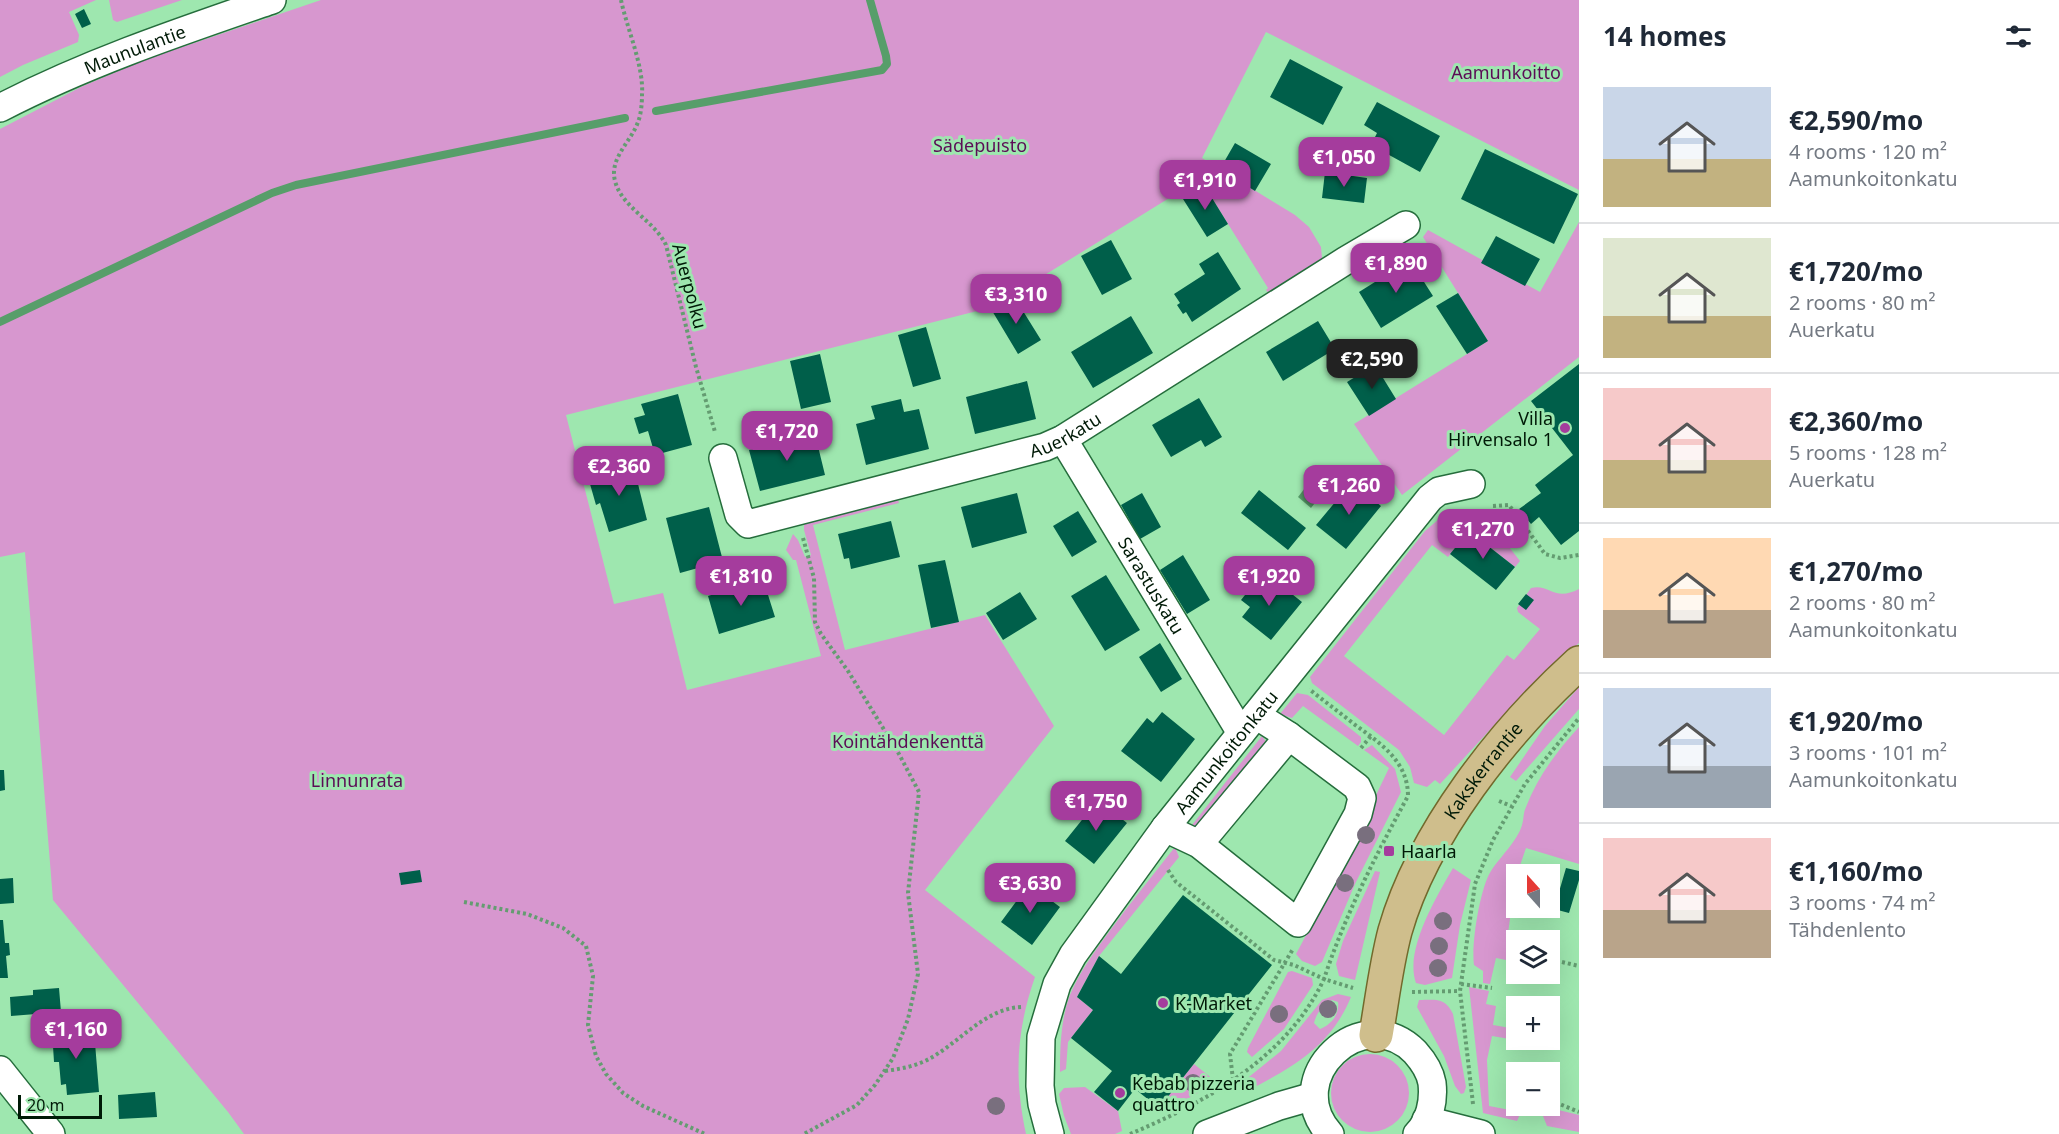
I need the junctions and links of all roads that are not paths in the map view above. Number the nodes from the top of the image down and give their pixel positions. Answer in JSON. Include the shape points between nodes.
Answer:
{"nodes":[{"id":1,"x":272,"y":0,"type":"edge"},
{"id":2,"x":0,"y":108,"type":"edge"},
{"id":3,"x":1406,"y":225,"type":"dead end"},
{"id":4,"x":1063,"y":439,"type":"junction"},
{"id":5,"x":723,"y":458,"type":"road end"},
{"id":6,"x":1471,"y":484,"type":"dead end"},
{"id":7,"x":1579,"y":663,"type":"edge"},
{"id":8,"x":1248,"y":724,"type":"junction"},
{"id":9,"x":1289,"y":736,"type":"junction"},
{"id":10,"x":1165,"y":828,"type":"junction"},
{"id":11,"x":1200,"y":844,"type":"junction"},
{"id":12,"x":1376,"y":1035,"type":"junction"},
{"id":13,"x":0,"y":1070,"type":"edge"},
{"id":14,"x":1314,"y":1096,"type":"junction"},
{"id":15,"x":1422,"y":1127,"type":"edge"},
{"id":16,"x":51,"y":1134,"type":"edge"},
{"id":17,"x":1050,"y":1134,"type":"edge"},
{"id":18,"x":1207,"y":1134,"type":"edge"},
{"id":19,"x":1330,"y":1134,"type":"edge"},
{"id":20,"x":1481,"y":1134,"type":"edge"}],
"edges":[{"from":1,"to":2,"type":"street","name":"Maunulantie","via":[[110,57]]},
{"from":3,"to":4,"type":"street","name":"Auerkatu"},
{"from":4,"to":5,"type":"street","name":"Auerkatu","via":[[1045,447],[748,524],[739,515]]},
{"from":4,"to":8,"type":"street","name":"Sarastuskatu"},
{"from":6,"to":8,"type":"street","name":"Aamunkoitonkatu","via":[[1439,490],[1430,498]]},
{"from":7,"to":12,"type":"main road","name":"Kakskerrantie","via":[[1508,737],[1432,844],[1395,933]]},
{"from":8,"to":9,"type":"street"},
{"from":8,"to":10,"type":"street","name":"Aamunkoitonkatu"},
{"from":9,"to":11,"type":"street"},
{"from":9,"to":11,"type":"street","via":[[1357,787],[1362,798],[1358,814],[1298,923]]},
{"from":10,"to":11,"type":"street"},
{"from":10,"to":17,"type":"street","name":"Aamunkoitonkatu","via":[[1073,955],[1057,984],[1041,1036],[1039,1072]]},
{"from":12,"to":14,"type":"street","via":[[1356,1037],[1325,1059]]},
{"from":12,"to":15,"type":"street","via":[[1394,1038],[1410,1047],[1431,1076],[1430,1112]]},
{"from":13,"to":16,"type":"street"},
{"from":14,"to":18,"type":"street"},
{"from":14,"to":19,"type":"street","via":[[1317,1113]]},
{"from":15,"to":20,"type":"street"}]}
